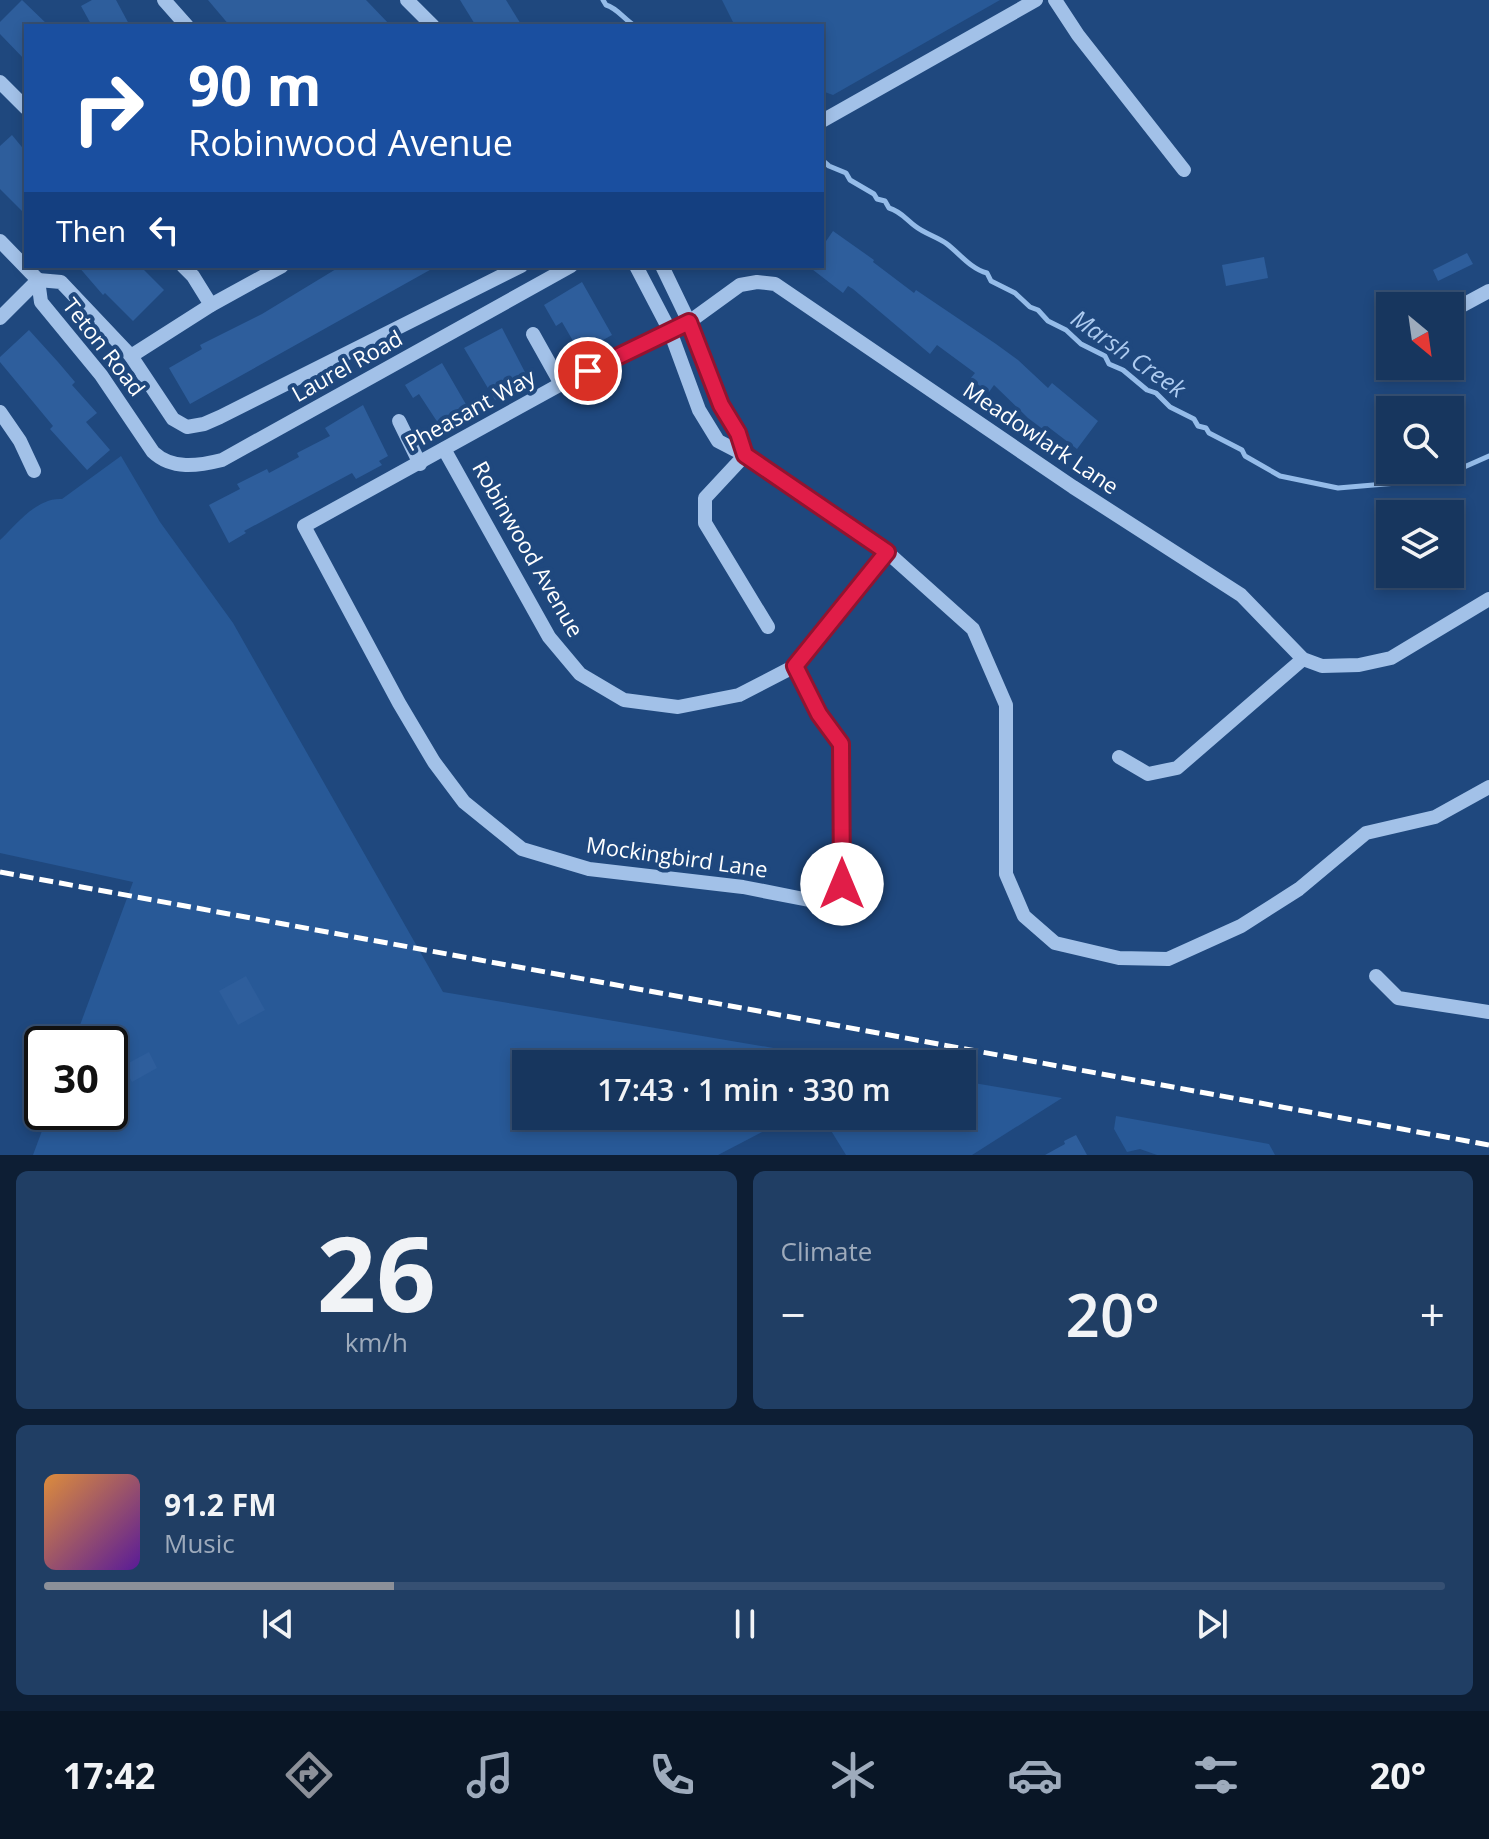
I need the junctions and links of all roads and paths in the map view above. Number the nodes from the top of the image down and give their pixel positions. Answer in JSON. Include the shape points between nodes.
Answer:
{"nodes":[{"id":1,"x":164,"y":0,"type":"edge"},
{"id":2,"x":407,"y":0,"type":"edge"},
{"id":3,"x":1036,"y":0,"type":"edge"},
{"id":4,"x":1055,"y":0,"type":"edge"},
{"id":5,"x":185,"y":24,"type":"edge"},
{"id":6,"x":431,"y":24,"type":"edge"},
{"id":7,"x":0,"y":82,"type":"edge"},
{"id":8,"x":24,"y":106,"type":"edge"},
{"id":9,"x":828,"y":118,"type":"edge"},
{"id":10,"x":1184,"y":170,"type":"dead end"},
{"id":11,"x":0,"y":241,"type":"edge"},
{"id":12,"x":24,"y":266,"type":"edge"},
{"id":13,"x":26,"y":268,"type":"edge"},
{"id":14,"x":185,"y":268,"type":"edge"},
{"id":15,"x":278,"y":268,"type":"edge"},
{"id":16,"x":517,"y":268,"type":"edge"},
{"id":17,"x":567,"y":268,"type":"edge"},
{"id":18,"x":637,"y":268,"type":"edge"},
{"id":19,"x":663,"y":268,"type":"edge"},
{"id":20,"x":38,"y":280,"type":"junction"},
{"id":21,"x":740,"y":285,"type":"joint"},
{"id":22,"x":1489,"y":291,"type":"edge"},
{"id":23,"x":1464,"y":304,"type":"edge"},
{"id":24,"x":211,"y":305,"type":"junction"},
{"id":25,"x":0,"y":318,"type":"edge"},
{"id":26,"x":689,"y":322,"type":"junction"},
{"id":27,"x":670,"y":331,"type":"junction"},
{"id":28,"x":533,"y":334,"type":"dead end"},
{"id":29,"x":131,"y":356,"type":"junction"},
{"id":30,"x":561,"y":384,"type":"junction"},
{"id":31,"x":0,"y":412,"type":"edge"},
{"id":32,"x":173,"y":419,"type":"joint"},
{"id":33,"x":399,"y":421,"type":"dead end"},
{"id":34,"x":145,"y":438,"type":"joint"},
{"id":35,"x":444,"y":449,"type":"junction"},
{"id":36,"x":745,"y":455,"type":"junction"},
{"id":37,"x":420,"y":464,"type":"junction"},
{"id":38,"x":34,"y":471,"type":"dead end"},
{"id":39,"x":304,"y":526,"type":"joint"},
{"id":40,"x":887,"y":552,"type":"junction"},
{"id":41,"x":1489,"y":599,"type":"edge"},
{"id":42,"x":768,"y":627,"type":"dead end"},
{"id":43,"x":1303,"y":659,"type":"junction"},
{"id":44,"x":795,"y":666,"type":"junction"},
{"id":45,"x":1119,"y":757,"type":"dead end"},
{"id":46,"x":1489,"y":787,"type":"edge"},
{"id":47,"x":1376,"y":976,"type":"dead end"},
{"id":48,"x":1489,"y":1012,"type":"edge"}],
"edges":[{"from":1,"to":5,"type":"street"},
{"from":2,"to":6,"type":"street"},
{"from":3,"to":9,"type":"street"},
{"from":4,"to":10,"type":"street"},
{"from":7,"to":8,"type":"street"},
{"from":11,"to":12,"type":"street","name":"Teton Road"},
{"from":13,"to":20,"type":"street","name":"Teton Road"},
{"from":14,"to":24,"type":"street"},
{"from":15,"to":24,"type":"street"},
{"from":16,"to":32,"type":"street","name":"Laurel Road","via":[[204,424],[187,427]]},
{"from":17,"to":34,"type":"street","name":"Laurel Road","via":[[222,460],[175,465],[162,460]]},
{"from":18,"to":27,"type":"street"},
{"from":19,"to":26,"type":"street"},
{"from":20,"to":25,"type":"street"},
{"from":20,"to":29,"type":"street","name":"Teton Road","via":[[61,282]]},
{"from":20,"to":34,"type":"street","name":"Teton Road","via":[[41,302]]},
{"from":21,"to":26,"type":"street","name":"Pheasant Way"},
{"from":21,"to":43,"type":"street","name":"Meadowlark Lane","via":[[775,284],[1241,595]]},
{"from":22,"to":23,"type":"street"},
{"from":24,"to":29,"type":"street"},
{"from":26,"to":27,"type":"street","name":"Pheasant Way"},
{"from":26,"to":36,"type":"street"},
{"from":27,"to":30,"type":"street","name":"Pheasant Way"},
{"from":27,"to":36,"type":"street","via":[[699,410],[718,441]]},
{"from":28,"to":30,"type":"street"},
{"from":29,"to":32,"type":"street","name":"Teton Road"},
{"from":30,"to":35,"type":"street","name":"Pheasant Way"},
{"from":31,"to":38,"type":"street"},
{"from":33,"to":37,"type":"street"},
{"from":35,"to":37,"type":"street","name":"Pheasant Way"},
{"from":35,"to":44,"type":"street","name":"Robinwood Avenue","via":[[549,637],[580,674],[624,700],[678,707],[739,695]]},
{"from":36,"to":40,"type":"street"},
{"from":36,"to":42,"type":"street","via":[[705,498],[705,523]]},
{"from":37,"to":39,"type":"street","name":"Pheasant Way"},
{"from":39,"to":44,"type":"street","name":"Mockingbird Lane","via":[[399,703],[464,802],[522,849],[589,869],[809,900],[828,896],[842,884],[841,744]]},
{"from":40,"to":44,"type":"street","name":"Robinwood Avenue"},
{"from":40,"to":46,"type":"street","via":[[973,629],[1006,705],[1006,874],[1024,916],[1055,943],[1119,958],[1168,959],[1241,926],[1299,889],[1366,833],[1435,817]]},
{"from":41,"to":43,"type":"street","via":[[1391,658],[1322,666]]},
{"from":43,"to":45,"type":"street","via":[[1177,768],[1148,774]]},
{"from":47,"to":48,"type":"street","via":[[1398,998]]}]}
